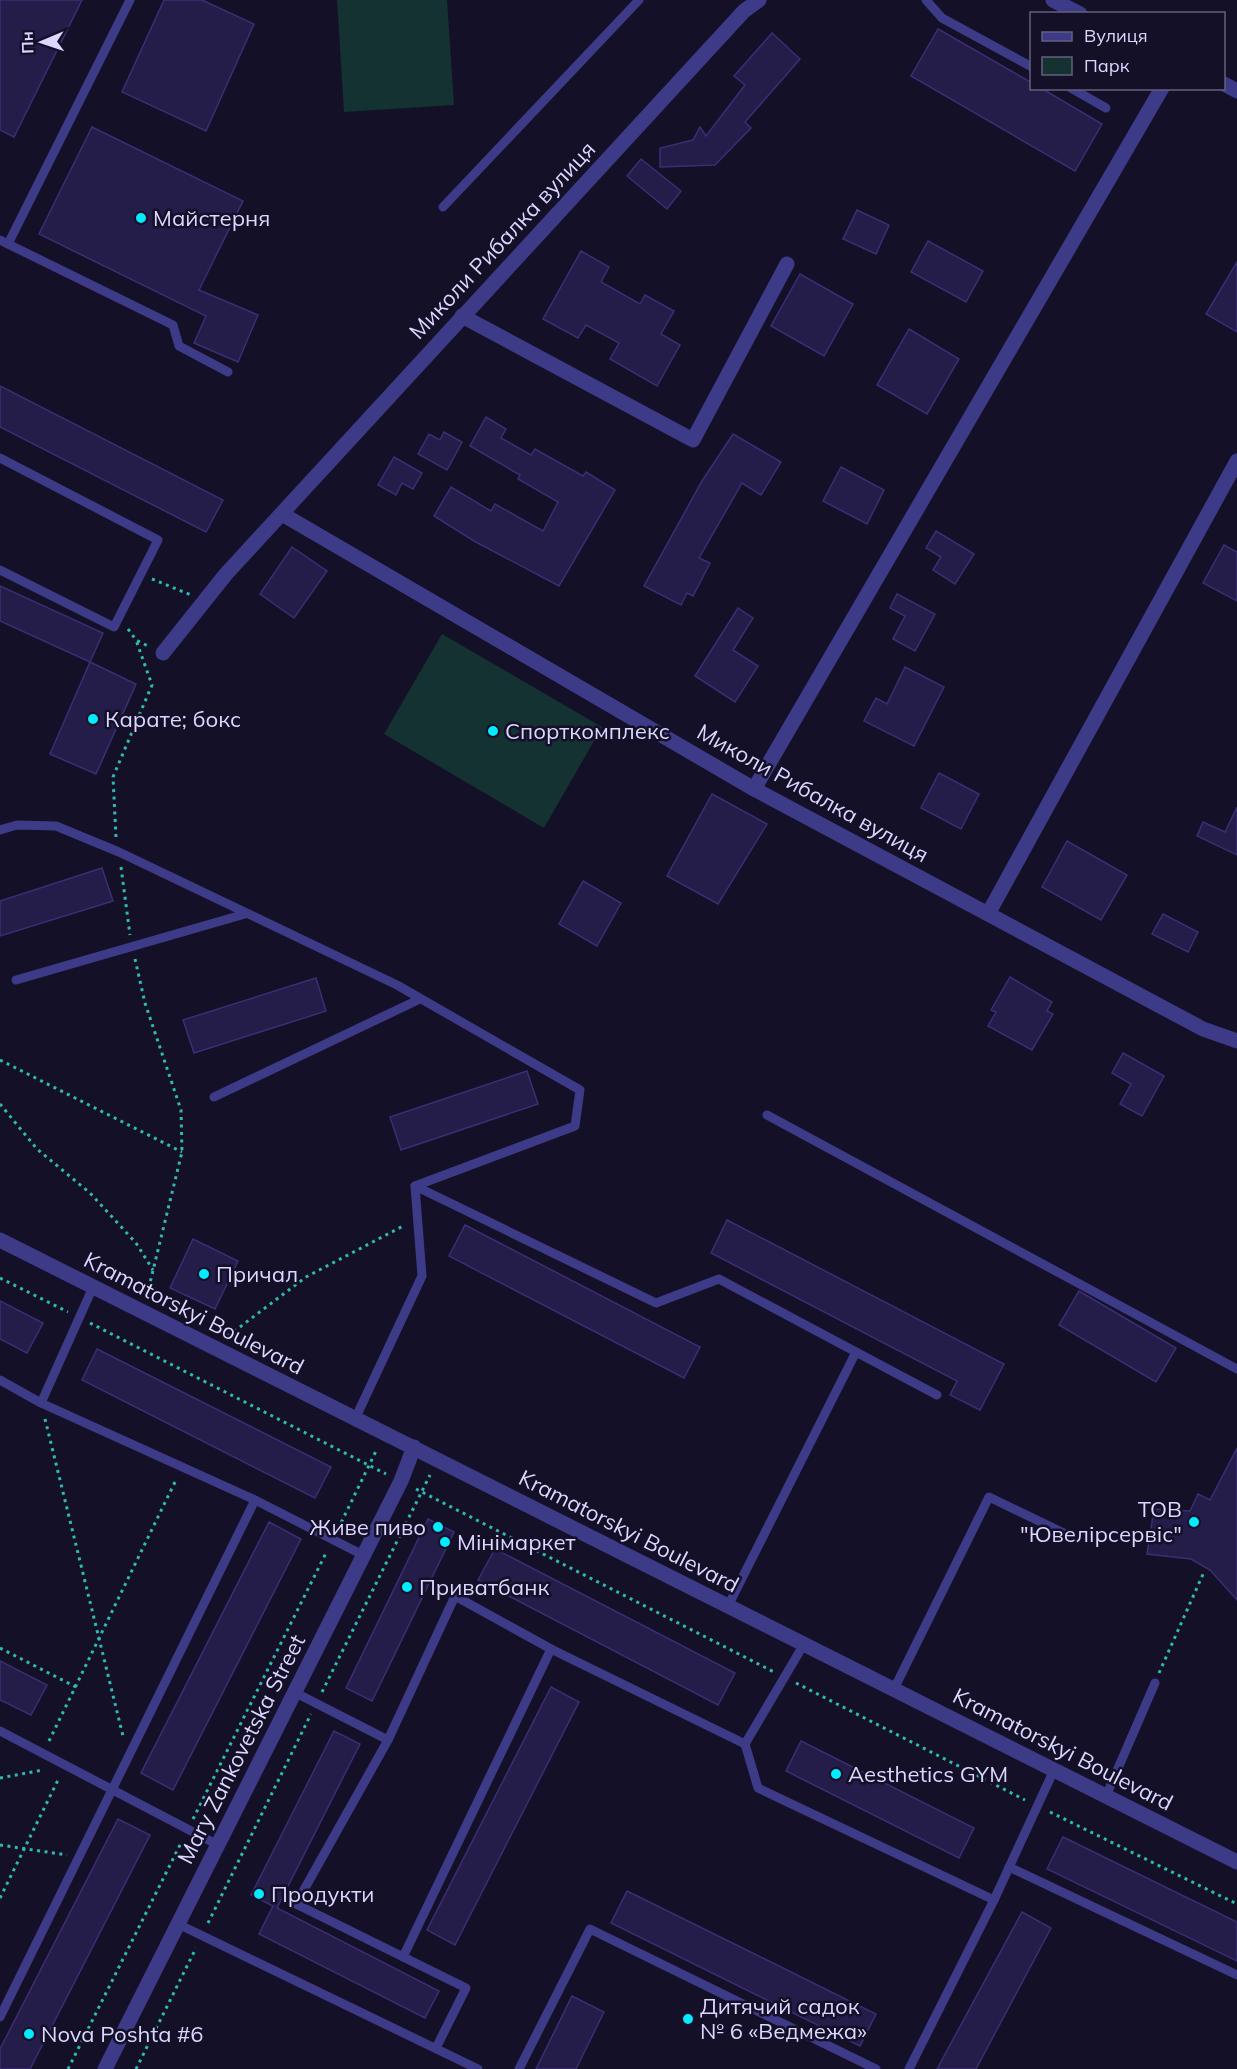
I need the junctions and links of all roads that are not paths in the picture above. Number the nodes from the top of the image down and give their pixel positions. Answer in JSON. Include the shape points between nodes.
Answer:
{"nodes":[{"id":1,"x":130,"y":0,"type":"edge"},
{"id":2,"x":639,"y":0,"type":"edge"},
{"id":3,"x":759,"y":0,"type":"edge"},
{"id":4,"x":926,"y":0,"type":"edge"},
{"id":5,"x":1053,"y":0,"type":"edge"},
{"id":6,"x":1076,"y":12,"type":"edge"},
{"id":7,"x":1030,"y":66,"type":"edge"},
{"id":8,"x":1074,"y":90,"type":"edge"},
{"id":9,"x":1161,"y":90,"type":"edge"},
{"id":10,"x":1106,"y":108,"type":"dead end"},
{"id":11,"x":443,"y":207,"type":"dead end"},
{"id":12,"x":4,"y":242,"type":"edge"},
{"id":13,"x":787,"y":264,"type":"dead end"},
{"id":14,"x":462,"y":316,"type":"junction"},
{"id":15,"x":228,"y":372,"type":"dead end"},
{"id":16,"x":0,"y":458,"type":"edge"},
{"id":17,"x":1237,"y":461,"type":"edge"},
{"id":18,"x":282,"y":514,"type":"junction"},
{"id":19,"x":0,"y":570,"type":"edge"},
{"id":20,"x":163,"y":653,"type":"road end"},
{"id":21,"x":754,"y":789,"type":"junction"},
{"id":22,"x":0,"y":830,"type":"edge"},
{"id":23,"x":244,"y":914,"type":"junction"},
{"id":24,"x":988,"y":914,"type":"junction"},
{"id":25,"x":16,"y":980,"type":"dead end"},
{"id":26,"x":420,"y":999,"type":"junction"},
{"id":27,"x":1237,"y":1041,"type":"edge"},
{"id":28,"x":214,"y":1097,"type":"dead end"},
{"id":29,"x":767,"y":1114,"type":"dead end"},
{"id":30,"x":415,"y":1186,"type":"junction"},
{"id":31,"x":0,"y":1240,"type":"edge"},
{"id":32,"x":93,"y":1287,"type":"junction"},
{"id":33,"x":856,"y":1352,"type":"junction"},
{"id":34,"x":1237,"y":1369,"type":"edge"},
{"id":35,"x":0,"y":1380,"type":"edge"},
{"id":36,"x":937,"y":1395,"type":"dead end"},
{"id":37,"x":41,"y":1403,"type":"junction"},
{"id":38,"x":355,"y":1419,"type":"junction"},
{"id":39,"x":414,"y":1447,"type":"junction"},
{"id":40,"x":255,"y":1500,"type":"junction"},
{"id":41,"x":1074,"y":1538,"type":"dead end"},
{"id":42,"x":363,"y":1555,"type":"junction"},
{"id":43,"x":728,"y":1606,"type":"junction"},
{"id":44,"x":804,"y":1644,"type":"junction"},
{"id":45,"x":551,"y":1649,"type":"junction"},
{"id":46,"x":1155,"y":1683,"type":"road end"},
{"id":47,"x":894,"y":1689,"type":"junction"},
{"id":48,"x":294,"y":1692,"type":"junction"},
{"id":49,"x":0,"y":1731,"type":"edge"},
{"id":50,"x":388,"y":1740,"type":"junction"},
{"id":51,"x":746,"y":1744,"type":"junction"},
{"id":52,"x":1054,"y":1770,"type":"junction"},
{"id":53,"x":114,"y":1791,"type":"junction"},
{"id":54,"x":1106,"y":1796,"type":"junction"},
{"id":55,"x":218,"y":1845,"type":"junction"},
{"id":56,"x":1237,"y":1862,"type":"edge"},
{"id":57,"x":1009,"y":1867,"type":"junction"},
{"id":58,"x":994,"y":1900,"type":"junction"},
{"id":59,"x":178,"y":1924,"type":"junction"},
{"id":60,"x":403,"y":1957,"type":"junction"},
{"id":61,"x":1237,"y":1975,"type":"edge"},
{"id":62,"x":0,"y":2017,"type":"edge"},
{"id":63,"x":436,"y":2049,"type":"junction"},
{"id":64,"x":105,"y":2069,"type":"edge"},
{"id":65,"x":478,"y":2069,"type":"edge"},
{"id":66,"x":519,"y":2069,"type":"edge"},
{"id":67,"x":876,"y":2069,"type":"edge"},
{"id":68,"x":909,"y":2069,"type":"edge"}],
"edges":[{"from":1,"to":12,"type":"lane"},
{"from":2,"to":11,"type":"lane"},
{"from":3,"to":14,"type":"street","name":"Миколи Рибалка вулиця","via":[[744,11]]},
{"from":4,"to":7,"type":"lane","via":[[942,18]]},
{"from":5,"to":6,"type":"street"},
{"from":8,"to":10,"type":"lane"},
{"from":9,"to":21,"type":"street"},
{"from":12,"to":15,"type":"lane","via":[[173,325],[179,346]]},
{"from":13,"to":14,"type":"street","via":[[693,440]]},
{"from":14,"to":18,"type":"street","name":"Миколи Рибалка вулиця"},
{"from":16,"to":19,"type":"lane","via":[[158,540],[114,627]]},
{"from":17,"to":24,"type":"street"},
{"from":18,"to":20,"type":"street","name":"Миколи Рибалка вулиця","via":[[226,574]]},
{"from":18,"to":21,"type":"street","name":"Миколи Рибалка вулиця"},
{"from":21,"to":24,"type":"street","name":"Миколи Рибалка вулиця"},
{"from":22,"to":23,"type":"lane","via":[[17,825],[56,826],[119,852]]},
{"from":23,"to":25,"type":"lane"},
{"from":23,"to":26,"type":"lane"},
{"from":24,"to":27,"type":"street","name":"Миколи Рибалка вулиця","via":[[1203,1029]]},
{"from":26,"to":28,"type":"lane"},
{"from":26,"to":30,"type":"lane","via":[[580,1090],[575,1126]]},
{"from":29,"to":34,"type":"lane"},
{"from":30,"to":33,"type":"lane","via":[[656,1303],[719,1280]]},
{"from":30,"to":38,"type":"lane","via":[[422,1276]]},
{"from":31,"to":32,"type":"street","name":"Kramatorskyi Boulevard"},
{"from":32,"to":37,"type":"lane"},
{"from":32,"to":38,"type":"street","name":"Kramatorskyi Boulevard"},
{"from":33,"to":36,"type":"lane"},
{"from":33,"to":43,"type":"lane"},
{"from":35,"to":37,"type":"lane"},
{"from":37,"to":40,"type":"lane"},
{"from":38,"to":39,"type":"street","name":"Kramatorskyi Boulevard"},
{"from":39,"to":42,"type":"street","name":"Mary Zankovetska Street"},
{"from":39,"to":43,"type":"street","name":"Kramatorskyi Boulevard"},
{"from":40,"to":42,"type":"lane"},
{"from":40,"to":53,"type":"lane"},
{"from":41,"to":47,"type":"lane","via":[[989,1497]]},
{"from":42,"to":48,"type":"street","name":"Mary Zankovetska Street"},
{"from":43,"to":44,"type":"street","name":"Kramatorskyi Boulevard"},
{"from":44,"to":47,"type":"street","name":"Kramatorskyi Boulevard"},
{"from":44,"to":51,"type":"lane"},
{"from":45,"to":50,"type":"lane","via":[[455,1596]]},
{"from":45,"to":51,"type":"lane"},
{"from":45,"to":60,"type":"lane"},
{"from":46,"to":54,"type":"lane"},
{"from":47,"to":52,"type":"street","name":"Kramatorskyi Boulevard"},
{"from":48,"to":50,"type":"lane"},
{"from":48,"to":55,"type":"street","name":"Mary Zankovetska Street"},
{"from":49,"to":53,"type":"lane"},
{"from":50,"to":60,"type":"lane","via":[[297,1904]]},
{"from":51,"to":58,"type":"lane","via":[[758,1788]]},
{"from":52,"to":54,"type":"street","name":"Kramatorskyi Boulevard"},
{"from":52,"to":57,"type":"lane"},
{"from":53,"to":55,"type":"lane"},
{"from":53,"to":62,"type":"lane"},
{"from":54,"to":56,"type":"street","name":"Kramatorskyi Boulevard"},
{"from":55,"to":59,"type":"street","name":"Mary Zankovetska Street"},
{"from":57,"to":58,"type":"lane"},
{"from":57,"to":61,"type":"lane"},
{"from":58,"to":68,"type":"lane"},
{"from":59,"to":63,"type":"lane"},
{"from":59,"to":64,"type":"street","name":"Mary Zankovetska Street"},
{"from":60,"to":63,"type":"lane","via":[[466,1988]]},
{"from":63,"to":65,"type":"lane"},
{"from":66,"to":67,"type":"lane","via":[[590,1929]]}]}
